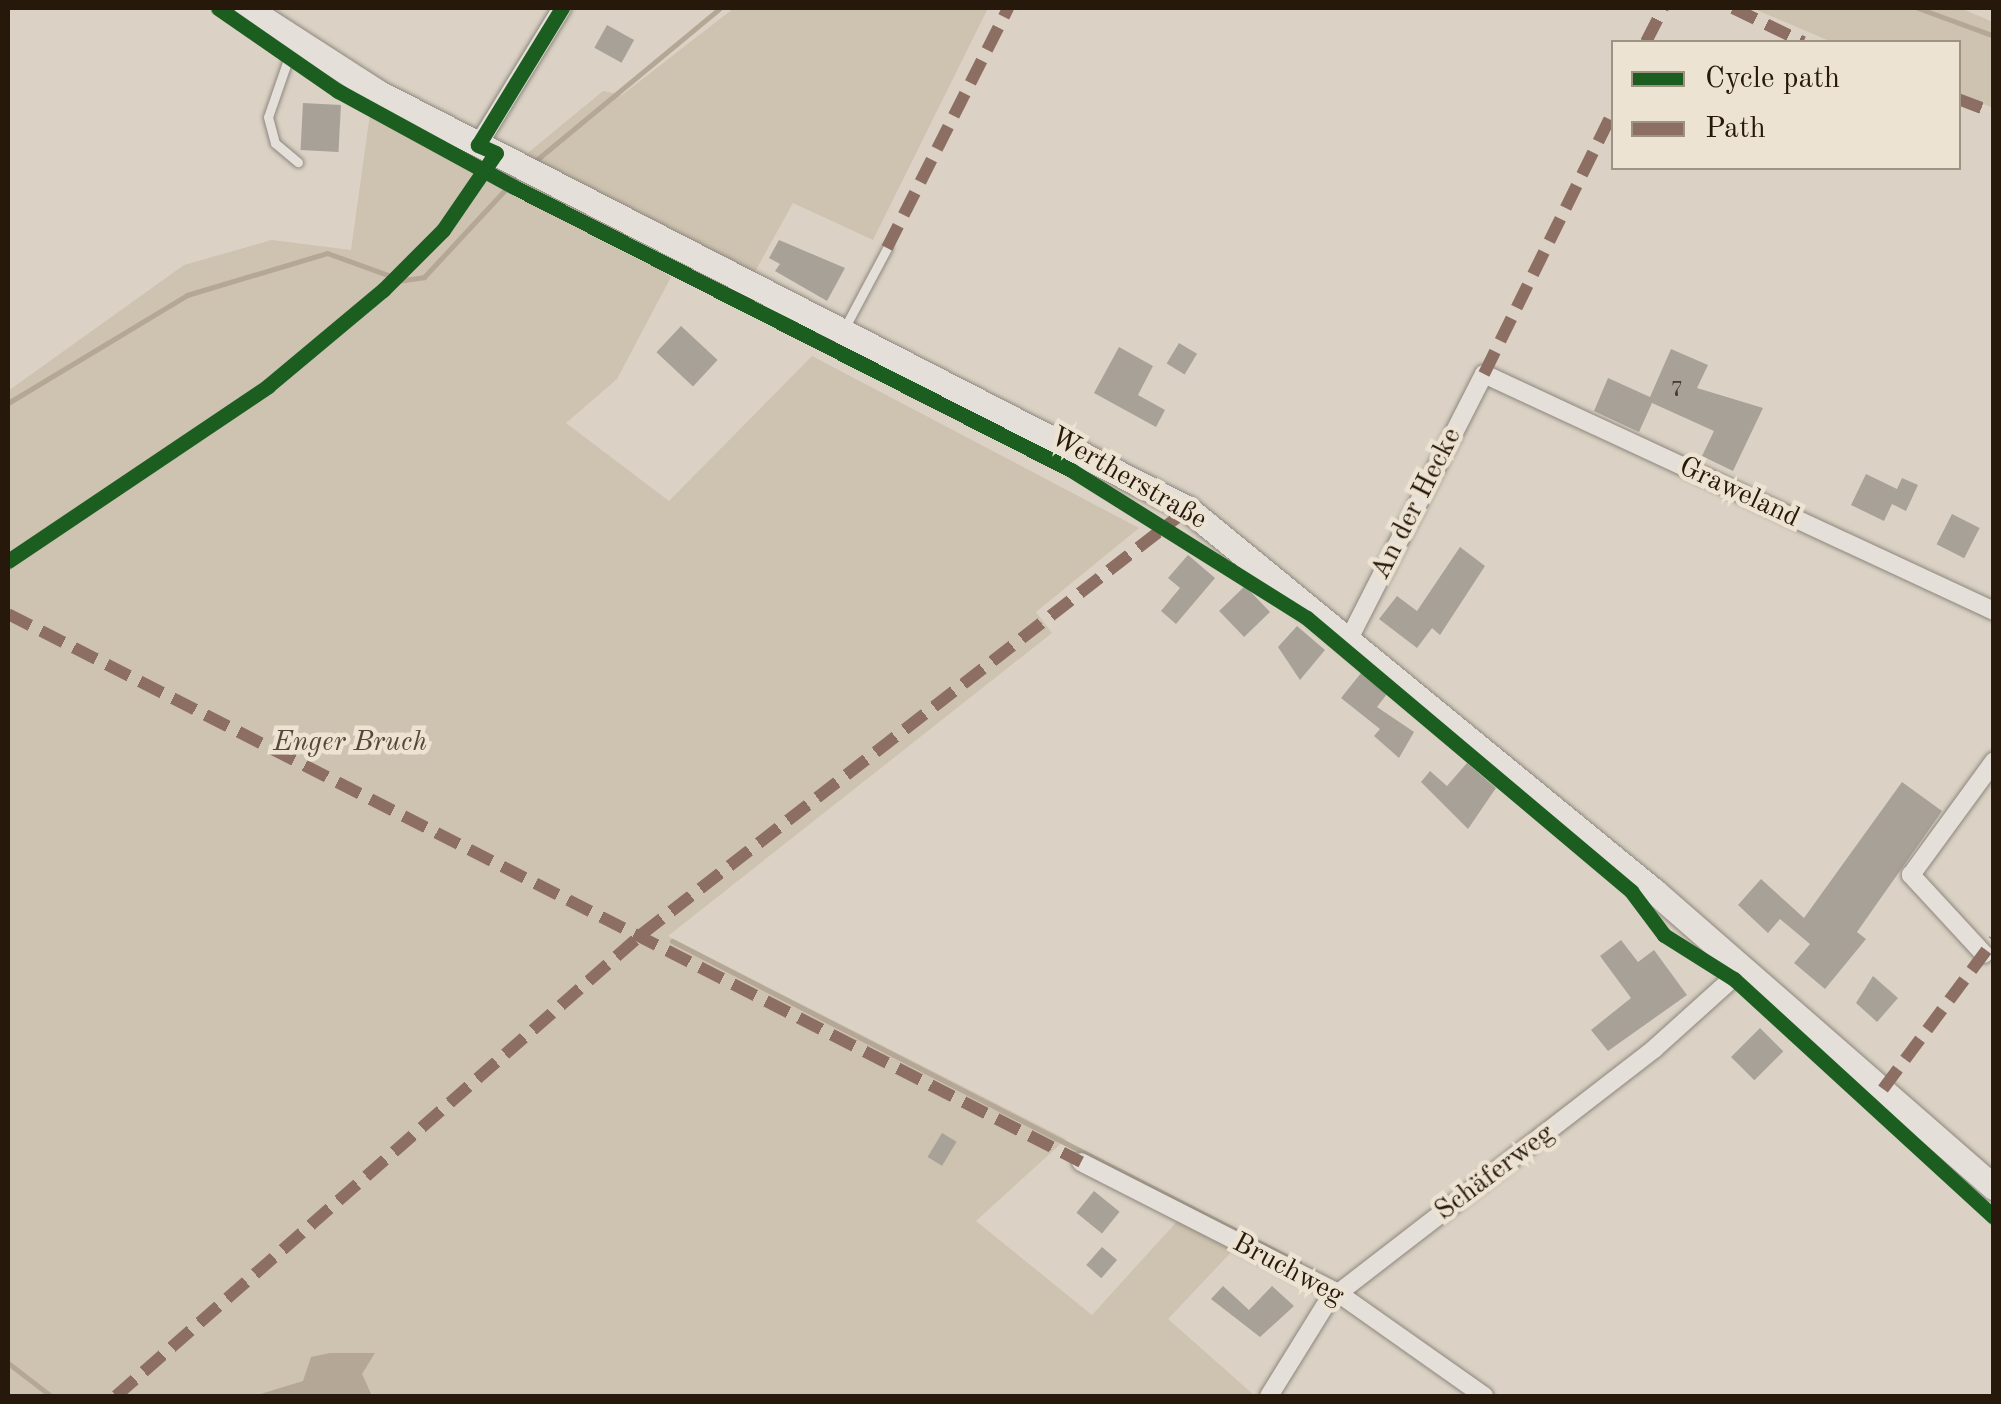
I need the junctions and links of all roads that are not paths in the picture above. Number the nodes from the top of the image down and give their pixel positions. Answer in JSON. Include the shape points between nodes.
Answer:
{"nodes":[{"id":1,"x":247,"y":8,"type":"edge"},
{"id":2,"x":562,"y":8,"type":"edge"},
{"id":3,"x":294,"y":42,"type":"junction"},
{"id":4,"x":487,"y":149,"type":"junction"},
{"id":5,"x":298,"y":162,"type":"dead end"},
{"id":6,"x":887,"y":248,"type":"dead end"},
{"id":7,"x":843,"y":330,"type":"junction"},
{"id":8,"x":1484,"y":374,"type":"joint"},
{"id":9,"x":1994,"y":612,"type":"edge"},
{"id":10,"x":1351,"y":635,"type":"junction"},
{"id":11,"x":1994,"y":760,"type":"edge"},
{"id":12,"x":1984,"y":954,"type":"dead end"},
{"id":13,"x":1744,"y":968,"type":"junction"},
{"id":14,"x":1081,"y":1162,"type":"dead end"},
{"id":15,"x":1994,"y":1188,"type":"edge"},
{"id":16,"x":1338,"y":1293,"type":"junction"},
{"id":17,"x":1269,"y":1396,"type":"edge"},
{"id":18,"x":1484,"y":1396,"type":"edge"}],
"edges":[{"from":1,"to":3,"type":"main road","name":"Wertherstraße"},
{"from":2,"to":4,"type":"street"},
{"from":3,"to":4,"type":"main road","name":"Wertherstraße"},
{"from":3,"to":5,"type":"lane","via":[[268,117],[275,143]]},
{"from":4,"to":7,"type":"main road","name":"Wertherstraße"},
{"from":6,"to":7,"type":"lane"},
{"from":7,"to":10,"type":"main road","name":"Wertherstraße","via":[[1188,508]]},
{"from":8,"to":9,"type":"street","name":"Graweland"},
{"from":8,"to":10,"type":"street","name":"An der Hecke"},
{"from":10,"to":13,"type":"main road","name":"Wertherstraße"},
{"from":11,"to":12,"type":"street","via":[[1912,875]]},
{"from":13,"to":15,"type":"main road","name":"Wertherstraße"},
{"from":13,"to":16,"type":"street","name":"Schäferweg","via":[[1654,1049]]},
{"from":14,"to":16,"type":"street","name":"Bruchweg"},
{"from":16,"to":17,"type":"street","name":"Schäferweg"},
{"from":16,"to":18,"type":"street","name":"Bruchweg"}]}
